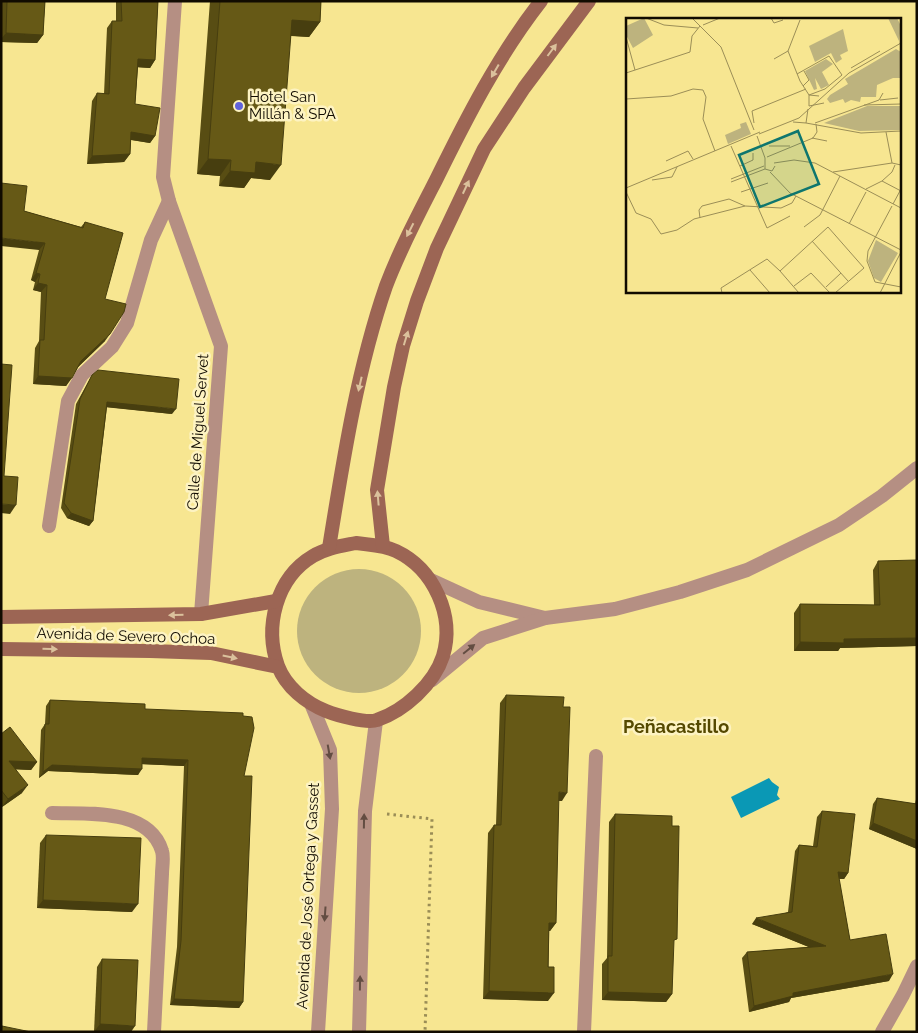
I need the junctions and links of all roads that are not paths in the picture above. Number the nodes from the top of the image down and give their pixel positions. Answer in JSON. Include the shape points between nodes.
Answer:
{"nodes":[{"id":1,"x":175,"y":1,"type":"edge"},
{"id":2,"x":541,"y":1,"type":"edge"},
{"id":3,"x":589,"y":1,"type":"edge"},
{"id":4,"x":169,"y":201,"type":"junction"},
{"id":5,"x":917,"y":468,"type":"edge"},
{"id":6,"x":49,"y":526,"type":"dead end"},
{"id":7,"x":383,"y":546,"type":"junction"},
{"id":8,"x":330,"y":548,"type":"junction"},
{"id":9,"x":430,"y":580,"type":"junction"},
{"id":10,"x":276,"y":602,"type":"junction"},
{"id":11,"x":201,"y":614,"type":"junction"},
{"id":12,"x":1,"y":617,"type":"edge"},
{"id":13,"x":545,"y":618,"type":"junction"},
{"id":14,"x":1,"y":648,"type":"edge"},
{"id":15,"x":278,"y":666,"type":"junction"},
{"id":16,"x":432,"y":680,"type":"junction"},
{"id":17,"x":312,"y":706,"type":"junction"},
{"id":18,"x":376,"y":721,"type":"junction"},
{"id":19,"x":596,"y":756,"type":"dead end"},
{"id":20,"x":52,"y":813,"type":"dead end"},
{"id":21,"x":917,"y":966,"type":"edge"},
{"id":22,"x":154,"y":1032,"type":"edge"},
{"id":23,"x":318,"y":1032,"type":"edge"},
{"id":24,"x":359,"y":1032,"type":"edge"},
{"id":25,"x":584,"y":1032,"type":"edge"},
{"id":26,"x":882,"y":1032,"type":"edge"}],
"edges":[{"from":1,"to":4,"type":"street","name":"Calle de Miguel Servet","via":[[163,177]]},
{"from":2,"to":8,"type":"main road","one_way":true,"via":[[520,28],[462,127],[406,236],[386,286],[357,399]]},
{"from":7,"to":3,"type":"main road","one_way":true,"via":[[377,490],[394,387],[403,346],[437,248],[484,149],[524,88]]},
{"from":4,"to":6,"type":"street","via":[[151,240],[127,322],[112,347],[82,375],[68,401]]},
{"from":4,"to":11,"type":"street","name":"Calle de Miguel Servet","via":[[221,346]]},
{"from":5,"to":13,"type":"street","via":[[839,525],[746,570],[615,609]]},
{"from":7,"to":8,"type":"main road","via":[[356,543]]},
{"from":7,"to":9,"type":"main road","via":[[408,559]]},
{"from":8,"to":10,"type":"main road","via":[[312,556],[298,568]]},
{"from":9,"to":13,"type":"street","via":[[479,602]]},
{"from":9,"to":16,"type":"main road","via":[[442,604],[446,630],[443,656]]},
{"from":10,"to":11,"type":"main road","name":"Avenida de Severo Ochoa"},
{"from":10,"to":15,"type":"main road","via":[[271,634]]},
{"from":11,"to":12,"type":"main road","name":"Avenida de Severo Ochoa","one_way":true},
{"from":16,"to":13,"type":"street","one_way":true,"via":[[484,638]]},
{"from":14,"to":15,"type":"main road","name":"Avenida de Severo Ochoa","one_way":true,"via":[[211,654]]},
{"from":15,"to":17,"type":"main road","via":[[292,689]]},
{"from":16,"to":18,"type":"main road","via":[[405,706]]},
{"from":17,"to":18,"type":"main road","via":[[340,717]]},
{"from":17,"to":23,"type":"street","name":"Avenida de José Ortega y Gasset","one_way":true,"via":[[330,750],[332,810]]},
{"from":24,"to":18,"type":"street","one_way":true,"via":[[365,811]]},
{"from":19,"to":25,"type":"street"},
{"from":20,"to":22,"type":"street","via":[[113,815],[133,821],[151,831],[162,851]]},
{"from":21,"to":26,"type":"street"}]}
